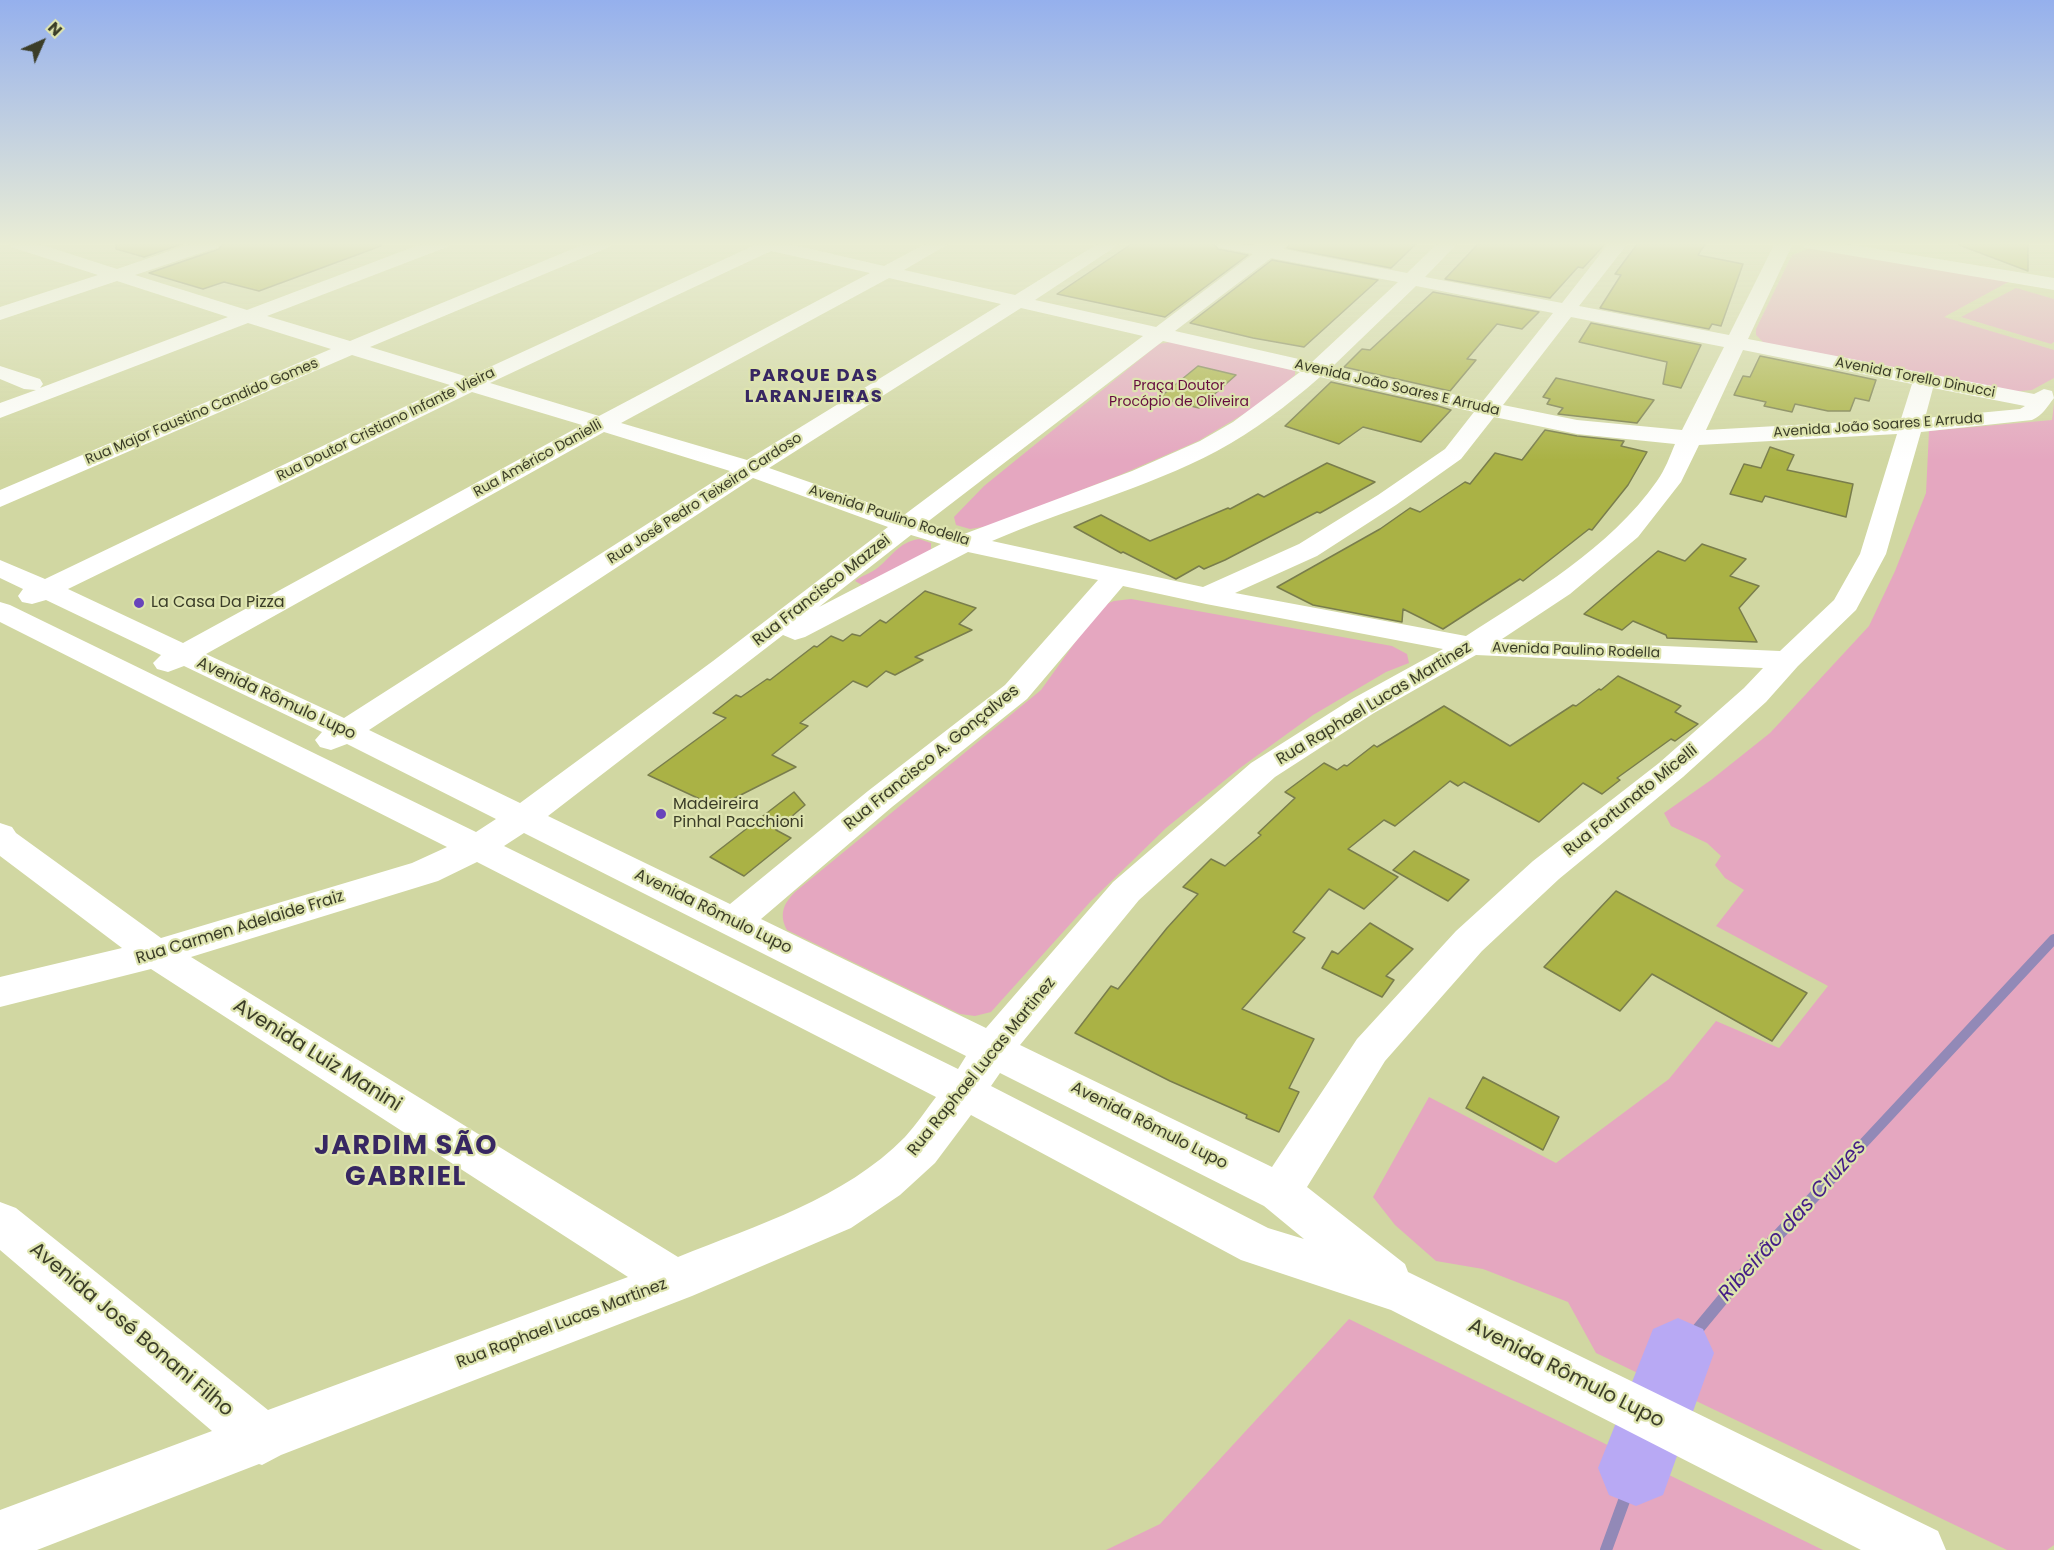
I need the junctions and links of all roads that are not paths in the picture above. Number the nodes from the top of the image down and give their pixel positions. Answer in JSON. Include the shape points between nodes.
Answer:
{"nodes":[{"id":1,"x":236,"y":315,"type":"edge"},
{"id":2,"x":237,"y":315,"type":"edge"},
{"id":3,"x":244,"y":315,"type":"edge"},
{"id":4,"x":429,"y":315,"type":"edge"},
{"id":5,"x":616,"y":315,"type":"edge"},
{"id":6,"x":805,"y":315,"type":"edge"},
{"id":7,"x":998,"y":315,"type":"edge"},
{"id":8,"x":1095,"y":315,"type":"edge"},
{"id":9,"x":1185,"y":315,"type":"edge"},
{"id":10,"x":1374,"y":315,"type":"edge"},
{"id":11,"x":1564,"y":315,"type":"edge"},
{"id":12,"x":1589,"y":315,"type":"edge"},
{"id":13,"x":1750,"y":315,"type":"edge"},
{"id":14,"x":1164,"y":331,"type":"junction"},
{"id":15,"x":1736,"y":344,"type":"junction"},
{"id":16,"x":351,"y":348,"type":"junction"},
{"id":17,"x":1322,"y":366,"type":"junction"},
{"id":18,"x":0,"y":372,"type":"edge"},
{"id":19,"x":1924,"y":381,"type":"junction"},
{"id":20,"x":32,"y":384,"type":"junction"},
{"id":21,"x":470,"y":384,"type":"junction"},
{"id":22,"x":0,"y":396,"type":"edge"},
{"id":23,"x":2041,"y":397,"type":"edge"},
{"id":24,"x":1493,"y":405,"type":"junction"},
{"id":25,"x":0,"y":411,"type":"edge"},
{"id":26,"x":1912,"y":420,"type":"junction"},
{"id":27,"x":603,"y":423,"type":"junction"},
{"id":28,"x":1694,"y":432,"type":"junction"},
{"id":29,"x":750,"y":469,"type":"junction"},
{"id":30,"x":0,"y":499,"type":"edge"},
{"id":31,"x":907,"y":525,"type":"junction"},
{"id":32,"x":965,"y":543,"type":"junction"},
{"id":33,"x":0,"y":568,"type":"edge"},
{"id":34,"x":1116,"y":577,"type":"junction"},
{"id":35,"x":45,"y":590,"type":"junction"},
{"id":36,"x":1206,"y":596,"type":"junction"},
{"id":37,"x":0,"y":611,"type":"edge"},
{"id":38,"x":1471,"y":646,"type":"junction"},
{"id":39,"x":183,"y":656,"type":"junction"},
{"id":40,"x":1787,"y":660,"type":"junction"},
{"id":41,"x":724,"y":667,"type":"junction"},
{"id":42,"x":137,"y":680,"type":"junction"},
{"id":43,"x":346,"y":731,"type":"junction"},
{"id":44,"x":301,"y":759,"type":"junction"},
{"id":45,"x":523,"y":818,"type":"junction"},
{"id":46,"x":0,"y":836,"type":"edge"},
{"id":47,"x":476,"y":848,"type":"junction"},
{"id":48,"x":733,"y":922,"type":"junction"},
{"id":49,"x":156,"y":954,"type":"junction"},
{"id":50,"x":0,"y":993,"type":"edge"},
{"id":51,"x":993,"y":1049,"type":"junction"},
{"id":52,"x":964,"y":1092,"type":"junction"},
{"id":53,"x":1280,"y":1192,"type":"junction"},
{"id":54,"x":0,"y":1222,"type":"edge"},
{"id":55,"x":675,"y":1281,"type":"junction"},
{"id":56,"x":1403,"y":1292,"type":"junction"},
{"id":57,"x":262,"y":1439,"type":"junction"},
{"id":58,"x":0,"y":1537,"type":"edge"},
{"id":59,"x":1919,"y":1550,"type":"edge"}],
"edges":[{"from":1,"to":20,"type":"street"},
{"from":2,"to":25,"type":"street"},
{"from":3,"to":16,"type":"street","name":"Avenida Paulino Rodella"},
{"from":4,"to":16,"type":"street","name":"Rua Major Faustino Candido Gomes"},
{"from":5,"to":21,"type":"street","name":"Rua Doutor Cristiano Infante Vieira"},
{"from":6,"to":27,"type":"street","name":"Rua Américo Danielli"},
{"from":7,"to":29,"type":"street","name":"Rua José Pedro Teixeira Cardoso"},
{"from":8,"to":14,"type":"street","name":"Avenida João Soares E Arruda"},
{"from":9,"to":14,"type":"street","name":"Rua Francisco Mazzei"},
{"from":10,"to":17,"type":"street"},
{"from":11,"to":24,"type":"street"},
{"from":12,"to":15,"type":"street","name":"Avenida Torello Dinucci"},
{"from":13,"to":15,"type":"street","name":"Rua Raphael Lucas Martinez"},
{"from":14,"to":17,"type":"street","name":"Avenida João Soares E Arruda"},
{"from":14,"to":31,"type":"street","name":"Rua Francisco Mazzei"},
{"from":15,"to":19,"type":"street","name":"Avenida Torello Dinucci"},
{"from":15,"to":28,"type":"street","name":"Rua Raphael Lucas Martinez"},
{"from":16,"to":21,"type":"street","name":"Avenida Paulino Rodella"},
{"from":16,"to":30,"type":"street","name":"Rua Major Faustino Candido Gomes"},
{"from":17,"to":24,"type":"street","name":"Avenida João Soares E Arruda"},
{"from":17,"to":32,"type":"street","via":[[1285,397],[1187,457]]},
{"from":18,"to":20,"type":"street"},
{"from":19,"to":23,"type":"street","name":"Avenida Torello Dinucci"},
{"from":19,"to":26,"type":"street","name":"Rua Fortunato Micelli"},
{"from":20,"to":22,"type":"street"},
{"from":21,"to":27,"type":"street","name":"Avenida Paulino Rodella"},
{"from":21,"to":35,"type":"street","name":"Rua Doutor Cristiano Infante Vieira"},
{"from":23,"to":26,"type":"street","name":"Avenida João Soares E Arruda","via":[[2032,411],[2024,415]]},
{"from":24,"to":28,"type":"street","name":"Avenida João Soares E Arruda","via":[[1577,427],[1632,434]]},
{"from":24,"to":36,"type":"street","via":[[1453,454],[1387,500],[1308,550]]},
{"from":26,"to":28,"type":"street","name":"Avenida João Soares E Arruda"},
{"from":26,"to":40,"type":"street","name":"Rua Fortunato Micelli","via":[[1873,554],[1846,604]]},
{"from":27,"to":29,"type":"street","name":"Avenida Paulino Rodella"},
{"from":27,"to":39,"type":"street","name":"Rua Américo Danielli"},
{"from":28,"to":38,"type":"street","name":"Rua Raphael Lucas Martinez","via":[[1669,482],[1629,531],[1560,588]]},
{"from":29,"to":31,"type":"street","name":"Avenida Paulino Rodella"},
{"from":29,"to":43,"type":"street","name":"Rua José Pedro Teixeira Cardoso"},
{"from":31,"to":32,"type":"street","name":"Avenida Paulino Rodella"},
{"from":31,"to":41,"type":"street","name":"Rua Francisco Mazzei"},
{"from":32,"to":34,"type":"street","name":"Avenida Paulino Rodella"},
{"from":32,"to":41,"type":"street"},
{"from":33,"to":35,"type":"street","name":"Avenida Rômulo Lupo"},
{"from":34,"to":36,"type":"street","name":"Avenida Paulino Rodella"},
{"from":34,"to":48,"type":"street","name":"Rua Francisco A. Gonçalves","via":[[1016,692]]},
{"from":35,"to":37,"type":"street","name":"Rua Doutor Cristiano Infante Vieira"},
{"from":35,"to":39,"type":"street","name":"Avenida Rômulo Lupo"},
{"from":36,"to":38,"type":"street","name":"Avenida Paulino Rodella"},
{"from":37,"to":42,"type":"street","name":"Avenida Rômulo Lupo"},
{"from":38,"to":40,"type":"street","name":"Avenida Paulino Rodella"},
{"from":38,"to":51,"type":"street","name":"Rua Raphael Lucas Martinez","via":[[1363,706],[1263,770],[1126,891]]},
{"from":39,"to":42,"type":"street","name":"Rua Américo Danielli"},
{"from":39,"to":43,"type":"street","name":"Avenida Rômulo Lupo"},
{"from":40,"to":53,"type":"street","name":"Rua Fortunato Micelli","via":[[1755,695],[1671,770],[1546,870],[1469,941],[1371,1050]]},
{"from":41,"to":45,"type":"street","name":"Rua Francisco Mazzei"},
{"from":42,"to":44,"type":"street","name":"Avenida Rômulo Lupo"},
{"from":43,"to":44,"type":"street","name":"Rua José Pedro Teixeira Cardoso"},
{"from":43,"to":45,"type":"street","name":"Avenida Rômulo Lupo"},
{"from":44,"to":47,"type":"street","name":"Avenida Rômulo Lupo"},
{"from":45,"to":47,"type":"street","name":"Rua Francisco Mazzei"},
{"from":45,"to":48,"type":"street","name":"Avenida Rômulo Lupo"},
{"from":46,"to":49,"type":"street","name":"Avenida Luiz Manini"},
{"from":47,"to":49,"type":"street","name":"Rua Carmen Adelaide Fraiz","via":[[425,872]]},
{"from":47,"to":52,"type":"street","name":"Avenida Rômulo Lupo"},
{"from":48,"to":51,"type":"street","name":"Avenida Rômulo Lupo"},
{"from":49,"to":50,"type":"street","name":"Rua Carmen Adelaide Fraiz"},
{"from":49,"to":55,"type":"street","name":"Avenida Luiz Manini"},
{"from":51,"to":52,"type":"street","name":"Rua Raphael Lucas Martinez"},
{"from":51,"to":53,"type":"street","name":"Avenida Rômulo Lupo"},
{"from":52,"to":55,"type":"street","name":"Rua Raphael Lucas Martinez","via":[[920,1150],[884,1181],[835,1214]]},
{"from":52,"to":56,"type":"street","name":"Avenida Rômulo Lupo","via":[[1257,1245]]},
{"from":53,"to":56,"type":"street","name":"Avenida Rômulo Lupo"},
{"from":54,"to":57,"type":"street","name":"Avenida José Bonani Filho"},
{"from":55,"to":57,"type":"street","name":"Rua Raphael Lucas Martinez"},
{"from":56,"to":59,"type":"street","name":"Avenida Rômulo Lupo"},
{"from":57,"to":58,"type":"street","name":"Rua Raphael Lucas Martinez"}]}
